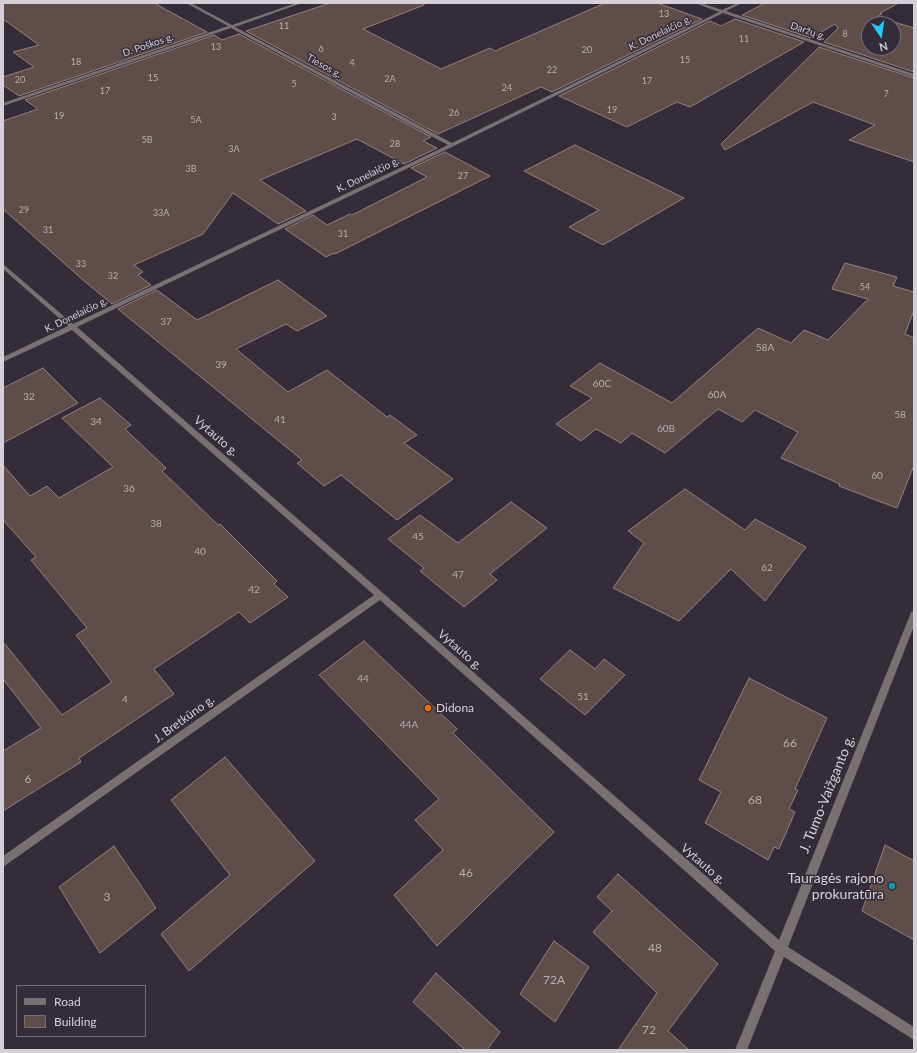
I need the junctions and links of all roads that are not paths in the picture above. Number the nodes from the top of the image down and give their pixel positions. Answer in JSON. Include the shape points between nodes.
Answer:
{"nodes":[{"id":1,"x":188,"y":3,"type":"edge"},
{"id":2,"x":300,"y":3,"type":"edge"},
{"id":3,"x":697,"y":3,"type":"edge"},
{"id":4,"x":740,"y":3,"type":"edge"},
{"id":5,"x":723,"y":12,"type":"junction"},
{"id":6,"x":232,"y":26,"type":"junction"},
{"id":7,"x":914,"y":76,"type":"edge"},
{"id":8,"x":3,"y":105,"type":"edge"},
{"id":9,"x":452,"y":145,"type":"junction"},
{"id":10,"x":3,"y":266,"type":"edge"},
{"id":11,"x":73,"y":326,"type":"junction"},
{"id":12,"x":3,"y":360,"type":"edge"},
{"id":13,"x":380,"y":595,"type":"junction"},
{"id":14,"x":914,"y":615,"type":"edge"},
{"id":15,"x":3,"y":862,"type":"edge"},
{"id":16,"x":781,"y":949,"type":"junction"},
{"id":17,"x":914,"y":1034,"type":"edge"},
{"id":18,"x":741,"y":1050,"type":"edge"}],
"edges":[{"from":1,"to":6,"type":"street","name":"Tiesos g."},
{"from":2,"to":6,"type":"street","name":"D. Poškos g."},
{"from":3,"to":5,"type":"street","name":"Daržų g."},
{"from":4,"to":5,"type":"street","name":"K. Donelaičio g."},
{"from":5,"to":7,"type":"street","name":"Daržų g."},
{"from":5,"to":9,"type":"street","name":"K. Donelaičio g."},
{"from":6,"to":8,"type":"street","name":"D. Poškos g."},
{"from":6,"to":9,"type":"street","name":"Tiesos g."},
{"from":9,"to":11,"type":"street","name":"K. Donelaičio g."},
{"from":10,"to":11,"type":"street","name":"Vytauto g."},
{"from":11,"to":12,"type":"street","name":"K. Donelaičio g."},
{"from":11,"to":13,"type":"street","name":"Vytauto g."},
{"from":13,"to":15,"type":"street","name":"J. Bretkūno g."},
{"from":13,"to":16,"type":"street","name":"Vytauto g."},
{"from":14,"to":16,"type":"street","name":"J. Tumo-Vaižganto g."},
{"from":16,"to":17,"type":"street","name":"Vytauto g."},
{"from":16,"to":18,"type":"street","name":"J. Tumo-Vaižganto g."}]}
